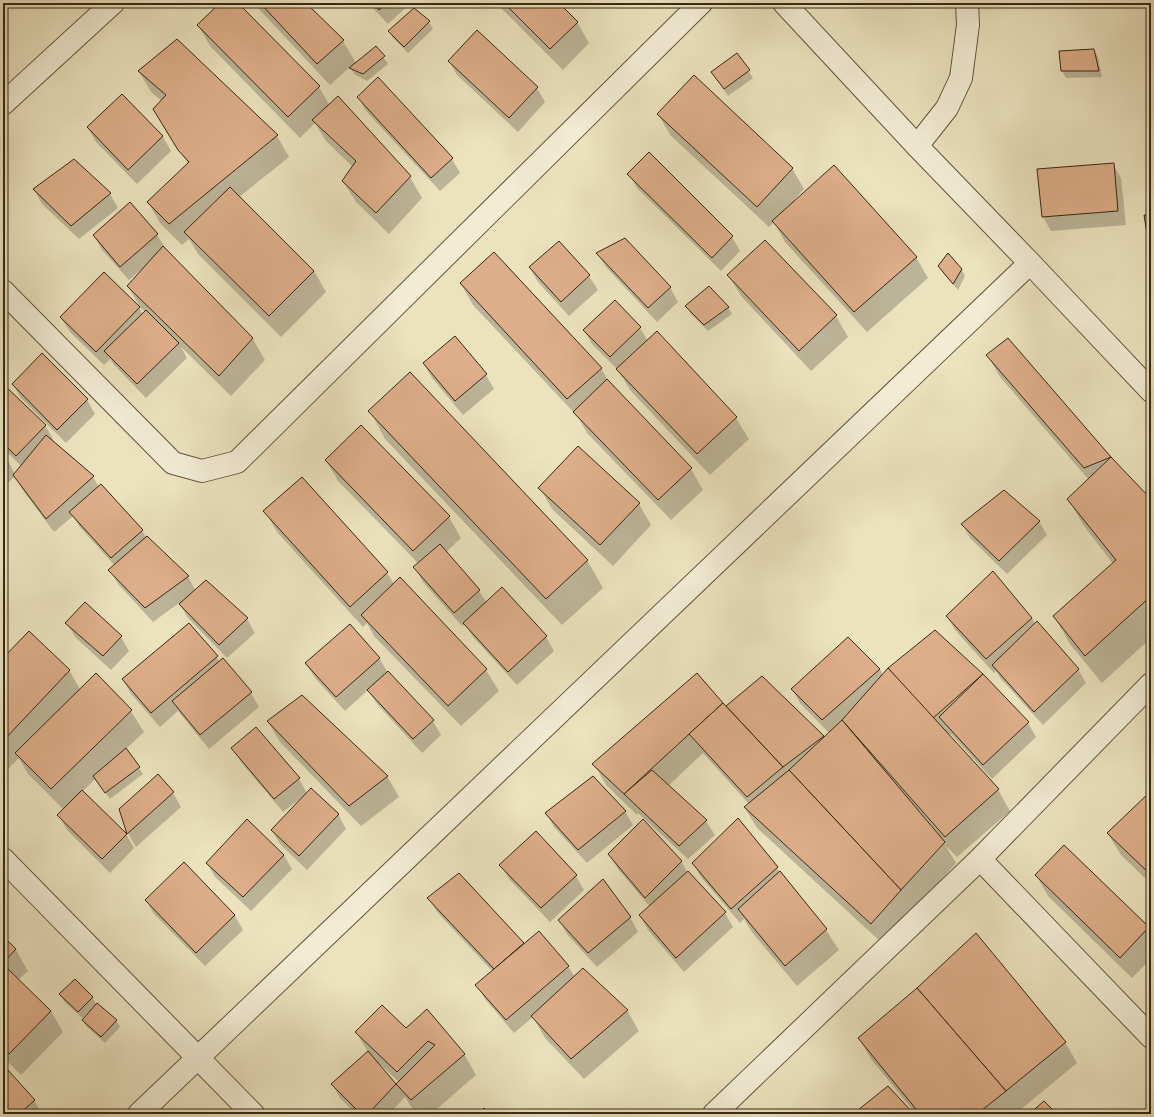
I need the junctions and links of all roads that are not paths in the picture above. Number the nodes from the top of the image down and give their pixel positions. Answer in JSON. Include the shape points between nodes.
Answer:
{"nodes":[{"id":1,"x":113,"y":3,"type":"edge"},
{"id":2,"x":701,"y":3,"type":"edge"},
{"id":3,"x":784,"y":3,"type":"edge"},
{"id":4,"x":967,"y":3,"type":"edge"},
{"id":5,"x":3,"y":104,"type":"edge"},
{"id":6,"x":917,"y":146,"type":"junction"},
{"id":7,"x":1030,"y":263,"type":"junction"},
{"id":8,"x":3,"y":291,"type":"edge"},
{"id":9,"x":1151,"y":391,"type":"edge"},
{"id":10,"x":1151,"y":684,"type":"edge"},
{"id":11,"x":3,"y":859,"type":"edge"},
{"id":12,"x":980,"y":859,"type":"junction"},
{"id":13,"x":1151,"y":1037,"type":"edge"},
{"id":14,"x":197,"y":1057,"type":"junction"},
{"id":15,"x":139,"y":1114,"type":"edge"},
{"id":16,"x":254,"y":1114,"type":"edge"},
{"id":17,"x":714,"y":1114,"type":"edge"}],
"edges":[{"from":1,"to":5,"type":"street"},
{"from":2,"to":8,"type":"street","via":[[237,462],[202,471],[173,463]]},
{"from":3,"to":6,"type":"street"},
{"from":4,"to":6,"type":"street","via":[[968,25],[961,78],[947,108]]},
{"from":6,"to":7,"type":"street"},
{"from":7,"to":9,"type":"street"},
{"from":7,"to":14,"type":"street"},
{"from":10,"to":12,"type":"street"},
{"from":11,"to":14,"type":"street"},
{"from":12,"to":13,"type":"street"},
{"from":12,"to":17,"type":"street"},
{"from":14,"to":15,"type":"street"},
{"from":14,"to":16,"type":"street"}]}
